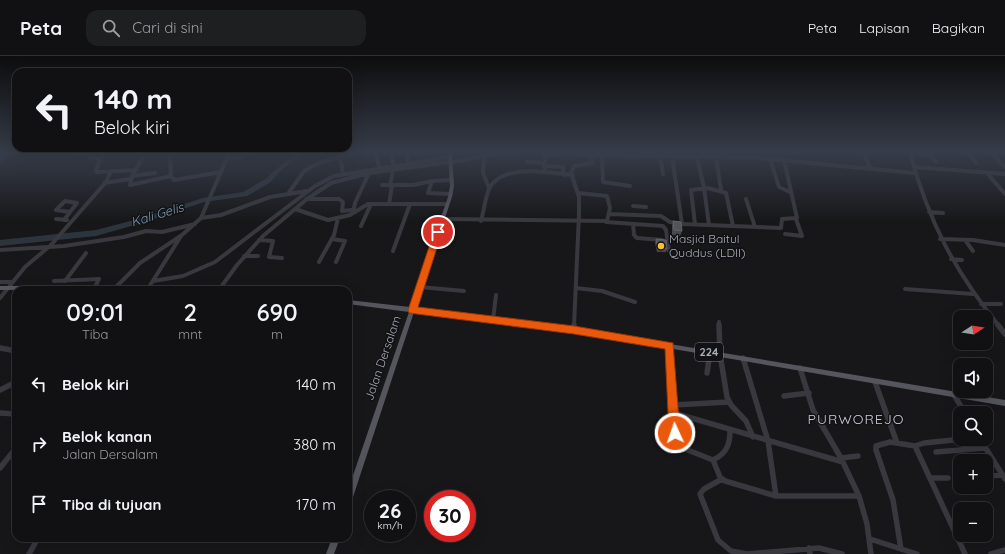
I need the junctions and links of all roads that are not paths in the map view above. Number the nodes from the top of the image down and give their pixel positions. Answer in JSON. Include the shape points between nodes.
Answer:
{"nodes":[{"id":1,"x":108,"y":176,"type":"edge"},
{"id":2,"x":139,"y":176,"type":"edge"},
{"id":3,"x":171,"y":176,"type":"joint"},
{"id":4,"x":196,"y":176,"type":"edge"},
{"id":5,"x":219,"y":176,"type":"edge"},
{"id":6,"x":301,"y":176,"type":"edge"},
{"id":7,"x":339,"y":176,"type":"edge"},
{"id":8,"x":342,"y":176,"type":"edge"},
{"id":9,"x":368,"y":176,"type":"edge"},
{"id":10,"x":392,"y":176,"type":"edge"},
{"id":11,"x":452,"y":176,"type":"edge"},
{"id":12,"x":484,"y":176,"type":"edge"},
{"id":13,"x":504,"y":176,"type":"edge"},
{"id":14,"x":573,"y":176,"type":"edge"},
{"id":15,"x":603,"y":176,"type":"edge"},
{"id":16,"x":677,"y":176,"type":"edge"},
{"id":17,"x":701,"y":176,"type":"edge"},
{"id":18,"x":719,"y":176,"type":"edge"},
{"id":19,"x":776,"y":176,"type":"edge"},
{"id":20,"x":789,"y":176,"type":"edge"},
{"id":21,"x":916,"y":176,"type":"edge"},
{"id":22,"x":990,"y":176,"type":"edge"},
{"id":23,"x":131,"y":178,"type":"junction"},
{"id":24,"x":452,"y":180,"type":"junction"},
{"id":25,"x":432,"y":181,"type":"junction"},
{"id":26,"x":104,"y":183,"type":"junction"},
{"id":27,"x":382,"y":185,"type":"dead end"},
{"id":28,"x":391,"y":186,"type":"junction"},
{"id":29,"x":630,"y":186,"type":"dead end"},
{"id":30,"x":489,"y":188,"type":"junction"},
{"id":31,"x":704,"y":188,"type":"junction"},
{"id":32,"x":309,"y":190,"type":"junction"},
{"id":33,"x":721,"y":190,"type":"junction"},
{"id":34,"x":790,"y":192,"type":"junction"},
{"id":35,"x":578,"y":193,"type":"junction"},
{"id":36,"x":288,"y":194,"type":"junction"},
{"id":37,"x":451,"y":194,"type":"junction"},
{"id":38,"x":1005,"y":194,"type":"edge"},
{"id":39,"x":304,"y":198,"type":"junction"},
{"id":40,"x":746,"y":199,"type":"dead end"},
{"id":41,"x":372,"y":204,"type":"junction"},
{"id":42,"x":388,"y":204,"type":"junction"},
{"id":43,"x":410,"y":204,"type":"junction"},
{"id":44,"x":447,"y":204,"type":"junction"},
{"id":45,"x":633,"y":206,"type":"dead end"},
{"id":46,"x":646,"y":207,"type":"dead end"},
{"id":47,"x":294,"y":209,"type":"junction"},
{"id":48,"x":70,"y":212,"type":"junction"},
{"id":49,"x":352,"y":212,"type":"junction"},
{"id":50,"x":929,"y":212,"type":"junction"},
{"id":51,"x":943,"y":213,"type":"dead end"},
{"id":52,"x":610,"y":214,"type":"junction"},
{"id":53,"x":201,"y":218,"type":"junction"},
{"id":54,"x":338,"y":218,"type":"junction"},
{"id":55,"x":56,"y":219,"type":"dead end"},
{"id":56,"x":442,"y":219,"type":"junction"},
{"id":57,"x":796,"y":219,"type":"junction"},
{"id":58,"x":64,"y":220,"type":"junction"},
{"id":59,"x":70,"y":220,"type":"junction"},
{"id":60,"x":481,"y":221,"type":"junction"},
{"id":61,"x":580,"y":222,"type":"junction"},
{"id":62,"x":606,"y":222,"type":"junction"},
{"id":63,"x":195,"y":224,"type":"junction"},
{"id":64,"x":270,"y":224,"type":"junction"},
{"id":65,"x":633,"y":224,"type":"junction"},
{"id":66,"x":682,"y":224,"type":"junction"},
{"id":67,"x":695,"y":224,"type":"junction"},
{"id":68,"x":709,"y":225,"type":"junction"},
{"id":69,"x":361,"y":226,"type":"dead end"},
{"id":70,"x":733,"y":226,"type":"junction"},
{"id":71,"x":755,"y":227,"type":"junction"},
{"id":72,"x":785,"y":234,"type":"dead end"},
{"id":73,"x":182,"y":235,"type":"junction"},
{"id":74,"x":332,"y":239,"type":"junction"},
{"id":75,"x":259,"y":240,"type":"junction"},
{"id":76,"x":667,"y":240,"type":"junction"},
{"id":77,"x":940,"y":240,"type":"junction"},
{"id":78,"x":965,"y":240,"type":"junction"},
{"id":79,"x":52,"y":244,"type":"junction"},
{"id":80,"x":1005,"y":245,"type":"edge"},
{"id":81,"x":0,"y":250,"type":"edge"},
{"id":82,"x":393,"y":251,"type":"dead end"},
{"id":83,"x":669,"y":251,"type":"dead end"},
{"id":84,"x":973,"y":251,"type":"dead end"},
{"id":85,"x":86,"y":253,"type":"dead end"},
{"id":86,"x":244,"y":256,"type":"junction"},
{"id":87,"x":258,"y":256,"type":"dead end"},
{"id":88,"x":282,"y":258,"type":"dead end"},
{"id":89,"x":951,"y":259,"type":"junction"},
{"id":90,"x":962,"y":260,"type":"dead end"},
{"id":91,"x":319,"y":262,"type":"dead end"},
{"id":92,"x":336,"y":262,"type":"dead end"},
{"id":93,"x":65,"y":280,"type":"junction"},
{"id":94,"x":54,"y":281,"type":"dead end"},
{"id":95,"x":153,"y":281,"type":"junction"},
{"id":96,"x":0,"y":282,"type":"edge"},
{"id":97,"x":12,"y":282,"type":"junction"},
{"id":98,"x":96,"y":286,"type":"edge"},
{"id":99,"x":117,"y":286,"type":"edge"},
{"id":100,"x":150,"y":286,"type":"edge"},
{"id":101,"x":222,"y":286,"type":"edge"},
{"id":102,"x":420,"y":287,"type":"junction"},
{"id":103,"x":0,"y":288,"type":"edge"},
{"id":104,"x":7,"y":288,"type":"junction"},
{"id":105,"x":12,"y":288,"type":"edge"},
{"id":106,"x":576,"y":288,"type":"junction"},
{"id":107,"x":905,"y":289,"type":"dead end"},
{"id":108,"x":464,"y":291,"type":"dead end"},
{"id":109,"x":496,"y":294,"type":"dead end"},
{"id":110,"x":973,"y":294,"type":"junction"},
{"id":111,"x":0,"y":298,"type":"edge"},
{"id":112,"x":352,"y":302,"type":"edge"},
{"id":113,"x":635,"y":302,"type":"dead end"},
{"id":114,"x":981,"y":304,"type":"junction"},
{"id":115,"x":1001,"y":304,"type":"dead end"},
{"id":116,"x":412,"y":310,"type":"junction"},
{"id":117,"x":493,"y":320,"type":"junction"},
{"id":118,"x":719,"y":322,"type":"dead end"},
{"id":119,"x":574,"y":330,"type":"junction"},
{"id":120,"x":1005,"y":334,"type":"edge"},
{"id":121,"x":670,"y":346,"type":"junction"},
{"id":122,"x":0,"y":348,"type":"edge"},
{"id":123,"x":12,"y":350,"type":"edge"},
{"id":124,"x":710,"y":352,"type":"junction"},
{"id":125,"x":720,"y":354,"type":"junction"},
{"id":126,"x":743,"y":358,"type":"junction"},
{"id":127,"x":800,"y":368,"type":"junction"},
{"id":128,"x":707,"y":373,"type":"dead end"},
{"id":129,"x":875,"y":382,"type":"junction"},
{"id":130,"x":12,"y":384,"type":"edge"},
{"id":131,"x":0,"y":390,"type":"edge"},
{"id":132,"x":809,"y":393,"type":"junction"},
{"id":133,"x":953,"y":395,"type":"edge"},
{"id":134,"x":784,"y":396,"type":"dead end"},
{"id":135,"x":973,"y":398,"type":"edge"},
{"id":136,"x":729,"y":402,"type":"junction"},
{"id":137,"x":1005,"y":403,"type":"edge"},
{"id":138,"x":673,"y":406,"type":"junction"},
{"id":139,"x":0,"y":413,"type":"edge"},
{"id":140,"x":674,"y":413,"type":"junction"},
{"id":141,"x":12,"y":414,"type":"edge"},
{"id":142,"x":730,"y":431,"type":"junction"},
{"id":143,"x":753,"y":437,"type":"junction"},
{"id":144,"x":953,"y":440,"type":"edge"},
{"id":145,"x":768,"y":441,"type":"junction"},
{"id":146,"x":897,"y":443,"type":"junction"},
{"id":147,"x":915,"y":446,"type":"junction"},
{"id":148,"x":985,"y":448,"type":"joint"},
{"id":149,"x":936,"y":452,"type":"dead end"},
{"id":150,"x":12,"y":453,"type":"edge"},
{"id":151,"x":858,"y":456,"type":"dead end"},
{"id":152,"x":713,"y":460,"type":"junction"},
{"id":153,"x":842,"y":460,"type":"junction"},
{"id":154,"x":0,"y":468,"type":"edge"},
{"id":155,"x":993,"y":476,"type":"edge"},
{"id":156,"x":1004,"y":477,"type":"edge"},
{"id":157,"x":930,"y":478,"type":"junction"},
{"id":158,"x":948,"y":478,"type":"dead end"},
{"id":159,"x":722,"y":479,"type":"junction"},
{"id":160,"x":352,"y":487,"type":"edge"},
{"id":161,"x":776,"y":496,"type":"junction"},
{"id":162,"x":859,"y":496,"type":"junction"},
{"id":163,"x":870,"y":539,"type":"junction"},
{"id":164,"x":36,"y":542,"type":"edge"},
{"id":165,"x":334,"y":542,"type":"edge"},
{"id":166,"x":901,"y":549,"type":"junction"},
{"id":167,"x":1005,"y":550,"type":"edge"},
{"id":168,"x":809,"y":551,"type":"edge"},
{"id":169,"x":29,"y":554,"type":"edge"},
{"id":170,"x":330,"y":554,"type":"edge"},
{"id":171,"x":842,"y":554,"type":"edge"},
{"id":172,"x":871,"y":554,"type":"edge"},
{"id":173,"x":917,"y":554,"type":"edge"},
{"id":174,"x":965,"y":554,"type":"edge"},
{"id":175,"x":991,"y":554,"type":"edge"}],
"edges":[{"from":1,"to":26,"type":"street"},
{"from":2,"to":23,"type":"street"},
{"from":3,"to":4,"type":"street","via":[[174,180]]},
{"from":3,"to":23,"type":"street","via":[[132,186],[129,185]]},
{"from":5,"to":53,"type":"street"},
{"from":6,"to":36,"type":"street"},
{"from":7,"to":32,"type":"street","via":[[325,180]]},
{"from":8,"to":39,"type":"street"},
{"from":9,"to":49,"type":"street","via":[[367,185],[354,202]]},
{"from":10,"to":28,"type":"street"},
{"from":11,"to":24,"type":"main road","name":"Jalan Dersalam"},
{"from":12,"to":30,"type":"street"},
{"from":13,"to":30,"type":"street"},
{"from":14,"to":35,"type":"street","via":[[573,184]]},
{"from":15,"to":29,"type":"street","via":[[603,182]]},
{"from":16,"to":66,"type":"street"},
{"from":17,"to":31,"type":"street"},
{"from":18,"to":33,"type":"street"},
{"from":19,"to":34,"type":"street","via":[[779,187]]},
{"from":20,"to":34,"type":"street"},
{"from":21,"to":50,"type":"street"},
{"from":22,"to":38,"type":"street"},
{"from":23,"to":26,"type":"street"},
{"from":24,"to":25,"type":"street"},
{"from":24,"to":37,"type":"main road","name":"Jalan Dersalam"},
{"from":25,"to":28,"type":"street"},
{"from":25,"to":37,"type":"street","via":[[428,193]]},
{"from":26,"to":59,"type":"street","via":[[76,218]]},
{"from":27,"to":28,"type":"street"},
{"from":28,"to":42,"type":"street"},
{"from":30,"to":60,"type":"street"},
{"from":31,"to":33,"type":"street"},
{"from":31,"to":67,"type":"street","via":[[691,190]]},
{"from":31,"to":68,"type":"street"},
{"from":32,"to":36,"type":"street"},
{"from":32,"to":39,"type":"street"},
{"from":33,"to":70,"type":"street","via":[[727,194]]},
{"from":34,"to":57,"type":"street"},
{"from":35,"to":52,"type":"street","via":[[606,195],[609,199]]},
{"from":35,"to":61,"type":"street"},
{"from":36,"to":53,"type":"street","via":[[260,200],[221,215]]},
{"from":37,"to":44,"type":"main road","name":"Jalan Dersalam"},
{"from":39,"to":47,"type":"street"},
{"from":39,"to":49,"type":"street","via":[[339,199],[343,202],[342,211]]},
{"from":39,"to":64,"type":"street"},
{"from":40,"to":71,"type":"street"},
{"from":41,"to":42,"type":"street"},
{"from":41,"to":49,"type":"street"},
{"from":41,"to":69,"type":"street"},
{"from":42,"to":43,"type":"street"},
{"from":43,"to":44,"type":"street"},
{"from":43,"to":82,"type":"street"},
{"from":44,"to":56,"type":"main road","name":"Jalan Dersalam"},
{"from":45,"to":46,"type":"street"},
{"from":47,"to":54,"type":"street","via":[[321,219]]},
{"from":47,"to":64,"type":"street"},
{"from":48,"to":48,"type":"street","via":[[77,202],[65,201],[56,210]]},
{"from":48,"to":58,"type":"street"},
{"from":49,"to":54,"type":"street"},
{"from":50,"to":51,"type":"street"},
{"from":50,"to":77,"type":"street"},
{"from":52,"to":62,"type":"street"},
{"from":52,"to":66,"type":"street","via":[[661,216],[671,222]]},
{"from":53,"to":63,"type":"street"},
{"from":54,"to":74,"type":"street"},
{"from":55,"to":58,"type":"street"},
{"from":56,"to":60,"type":"street"},
{"from":56,"to":102,"type":"main road","name":"Jalan Dersalam"},
{"from":57,"to":71,"type":"street","via":[[783,219],[780,228]]},
{"from":57,"to":72,"type":"street","via":[[802,236]]},
{"from":58,"to":59,"type":"street"},
{"from":59,"to":79,"type":"street"},
{"from":60,"to":61,"type":"street"},
{"from":61,"to":62,"type":"street"},
{"from":61,"to":106,"type":"street"},
{"from":62,"to":65,"type":"street"},
{"from":63,"to":73,"type":"street"},
{"from":63,"to":79,"type":"street","via":[[124,237],[58,246]]},
{"from":64,"to":75,"type":"street"},
{"from":64,"to":95,"type":"street","via":[[203,268],[183,276]]},
{"from":65,"to":76,"type":"street","via":[[663,226]]},
{"from":65,"to":76,"type":"street","via":[[634,235],[637,238]]},
{"from":66,"to":67,"type":"street"},
{"from":67,"to":68,"type":"street"},
{"from":68,"to":70,"type":"street"},
{"from":70,"to":71,"type":"street"},
{"from":73,"to":95,"type":"street"},
{"from":73,"to":99,"type":"street","via":[[140,263]]},
{"from":74,"to":91,"type":"street"},
{"from":74,"to":92,"type":"street","via":[[345,242]]},
{"from":75,"to":86,"type":"street"},
{"from":75,"to":88,"type":"street","via":[[272,240],[269,258]]},
{"from":76,"to":83,"type":"street"},
{"from":77,"to":78,"type":"street"},
{"from":77,"to":89,"type":"street"},
{"from":78,"to":80,"type":"street"},
{"from":78,"to":84,"type":"street"},
{"from":79,"to":81,"type":"street"},
{"from":79,"to":97,"type":"street","via":[[33,258]]},
{"from":85,"to":93,"type":"street"},
{"from":86,"to":87,"type":"street"},
{"from":86,"to":101,"type":"street"},
{"from":89,"to":90,"type":"street"},
{"from":89,"to":110,"type":"street"},
{"from":93,"to":94,"type":"street"},
{"from":93,"to":98,"type":"street","via":[[99,279]]},
{"from":95,"to":100,"type":"street"},
{"from":96,"to":97,"type":"street"},
{"from":97,"to":104,"type":"street"},
{"from":102,"to":108,"type":"street"},
{"from":102,"to":116,"type":"main road","name":"Jalan Dersalam"},
{"from":103,"to":104,"type":"main road"},
{"from":104,"to":105,"type":"main road"},
{"from":104,"to":111,"type":"street"},
{"from":106,"to":113,"type":"street","via":[[602,291]]},
{"from":106,"to":119,"type":"street"},
{"from":107,"to":110,"type":"street"},
{"from":109,"to":117,"type":"street"},
{"from":110,"to":114,"type":"street"},
{"from":112,"to":116,"type":"main road"},
{"from":114,"to":115,"type":"street"},
{"from":114,"to":120,"type":"street"},
{"from":116,"to":117,"type":"main road","number":"224"},
{"from":116,"to":160,"type":"main road","name":"Jalan Dersalam"},
{"from":117,"to":119,"type":"main road","number":"224"},
{"from":118,"to":125,"type":"street"},
{"from":119,"to":121,"type":"main road","number":"224"},
{"from":121,"to":124,"type":"main road","number":"224"},
{"from":121,"to":138,"type":"street"},
{"from":122,"to":123,"type":"street"},
{"from":124,"to":125,"type":"main road","number":"224"},
{"from":124,"to":128,"type":"street"},
{"from":125,"to":126,"type":"main road","number":"224"},
{"from":125,"to":136,"type":"street"},
{"from":126,"to":127,"type":"main road","number":"224"},
{"from":126,"to":145,"type":"street"},
{"from":127,"to":129,"type":"main road","number":"224"},
{"from":127,"to":132,"type":"street"},
{"from":129,"to":133,"type":"main road","number":"224"},
{"from":129,"to":146,"type":"street"},
{"from":130,"to":131,"type":"street"},
{"from":132,"to":134,"type":"street"},
{"from":132,"to":153,"type":"street","via":[[813,410]]},
{"from":135,"to":137,"type":"main road","number":"224"},
{"from":136,"to":138,"type":"street"},
{"from":136,"to":143,"type":"street","via":[[745,419]]},
{"from":138,"to":140,"type":"street"},
{"from":139,"to":141,"type":"street"},
{"from":140,"to":142,"type":"street"},
{"from":140,"to":152,"type":"street","via":[[675,433],[679,446]]},
{"from":142,"to":143,"type":"street"},
{"from":142,"to":152,"type":"street","via":[[726,452]]},
{"from":143,"to":145,"type":"street"},
{"from":144,"to":147,"type":"street","via":[[927,442]]},
{"from":145,"to":153,"type":"street"},
{"from":145,"to":161,"type":"street"},
{"from":146,"to":147,"type":"street"},
{"from":146,"to":166,"type":"street","via":[[880,444],[876,448],[893,500]]},
{"from":147,"to":157,"type":"street"},
{"from":148,"to":149,"type":"street"},
{"from":148,"to":156,"type":"street"},
{"from":150,"to":154,"type":"street"},
{"from":151,"to":153,"type":"street"},
{"from":152,"to":159,"type":"street"},
{"from":153,"to":162,"type":"street"},
{"from":155,"to":156,"type":"street"},
{"from":157,"to":158,"type":"street"},
{"from":157,"to":174,"type":"street"},
{"from":159,"to":161,"type":"street"},
{"from":159,"to":168,"type":"street","via":[[700,494],[713,531],[723,546],[731,551],[747,554]]},
{"from":161,"to":162,"type":"street"},
{"from":162,"to":163,"type":"street"},
{"from":163,"to":166,"type":"street"},
{"from":163,"to":172,"type":"street"},
{"from":164,"to":169,"type":"street"},
{"from":165,"to":170,"type":"main road"},
{"from":166,"to":173,"type":"street"},
{"from":167,"to":175,"type":"street"},
{"from":168,"to":171,"type":"street","via":[[824,549]]}]}
